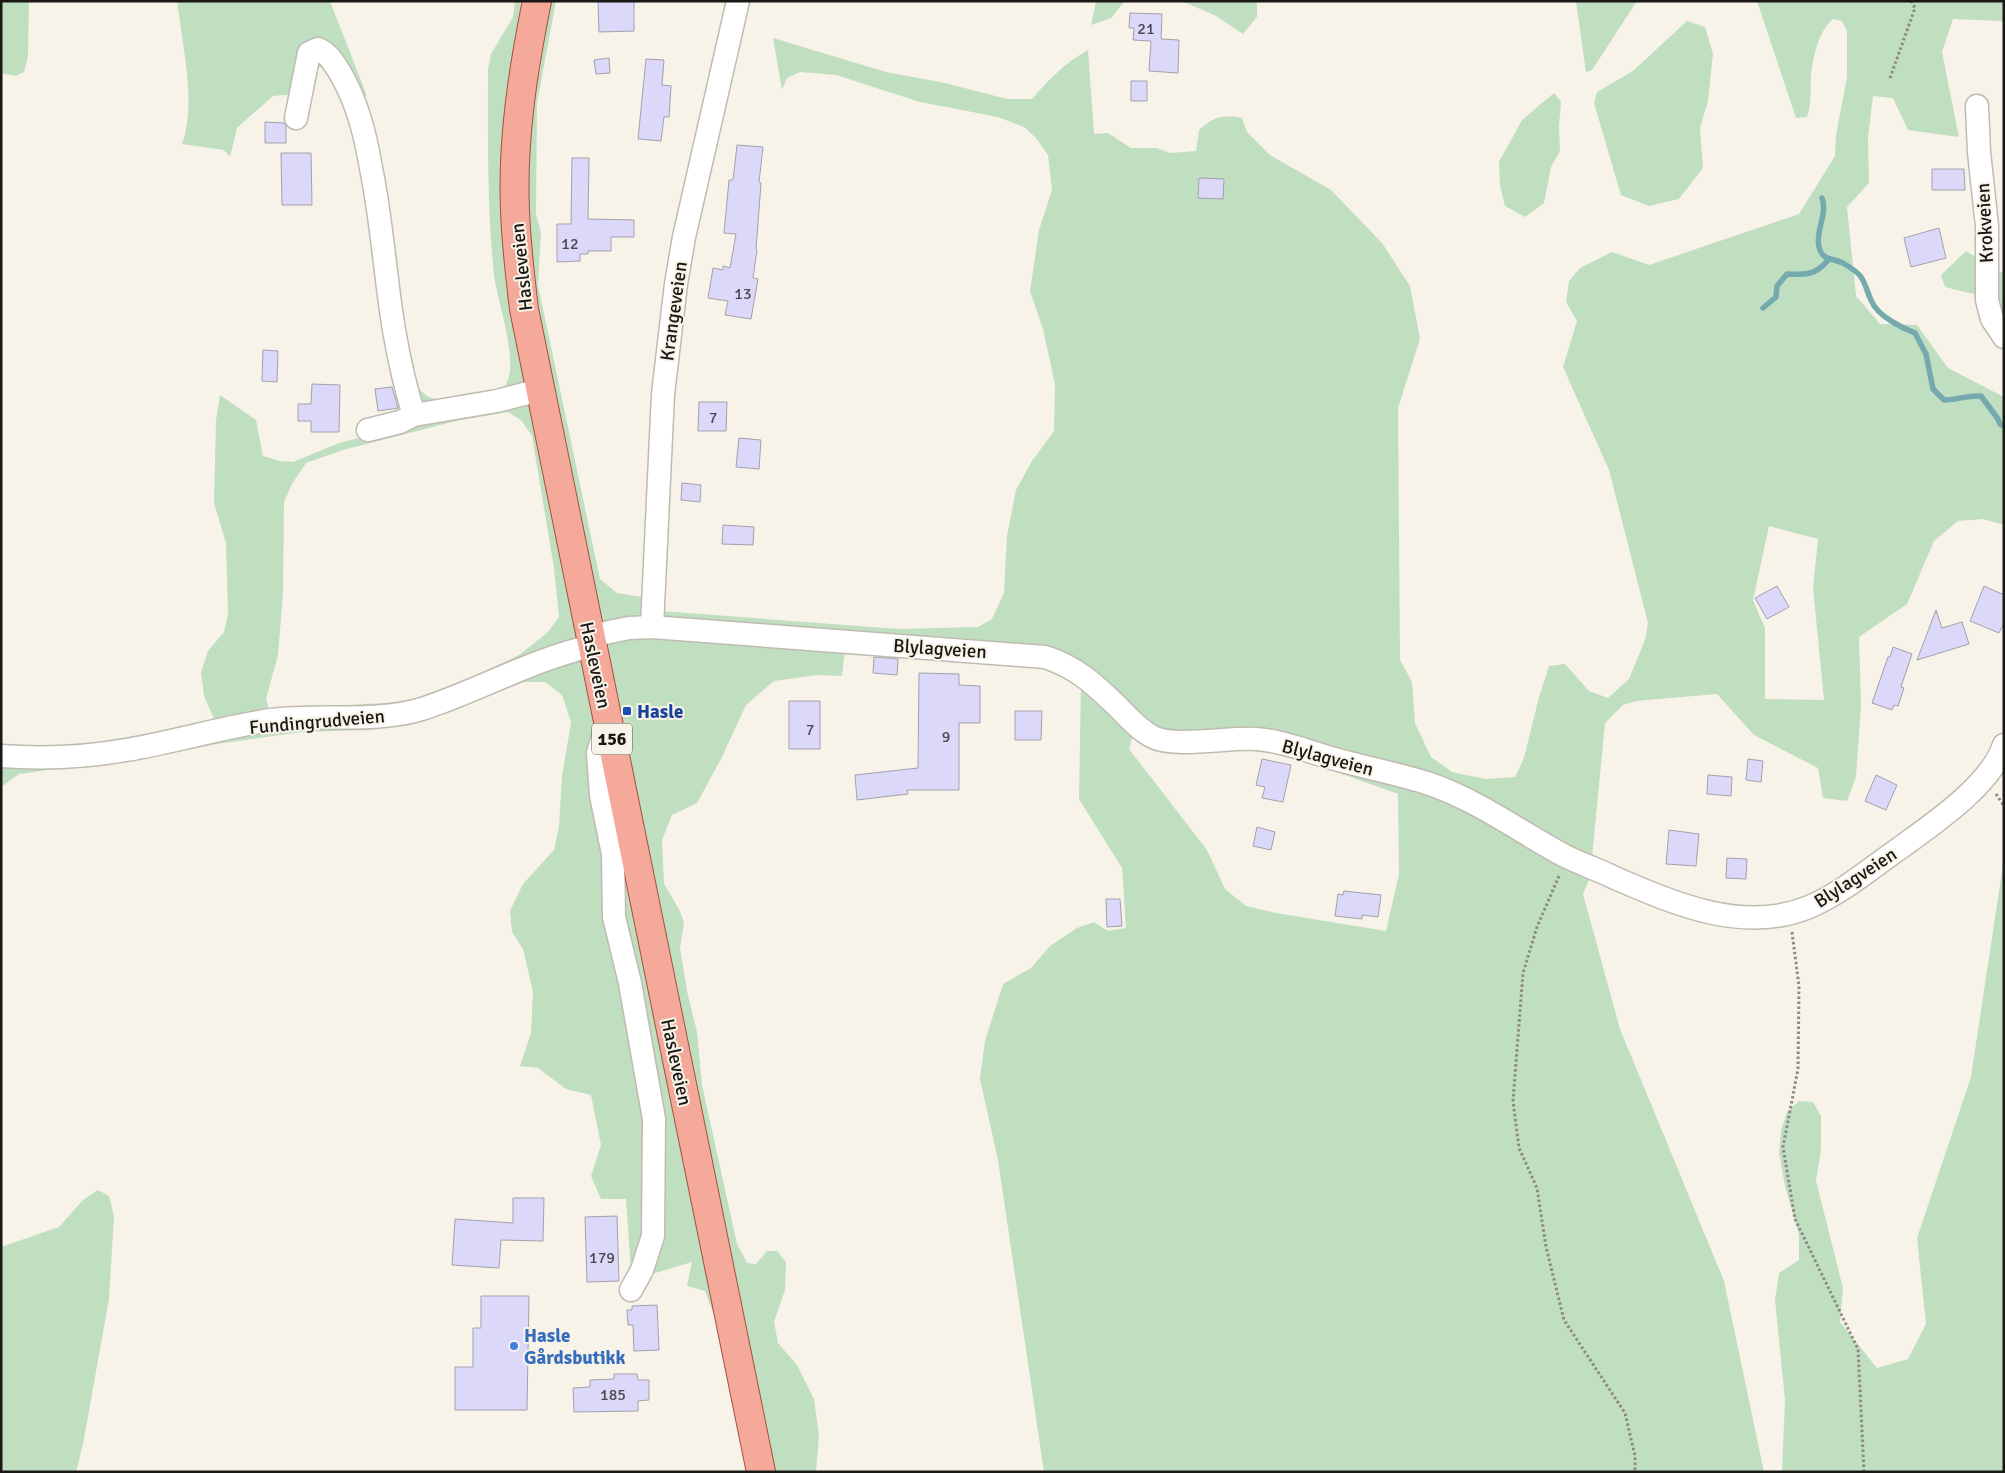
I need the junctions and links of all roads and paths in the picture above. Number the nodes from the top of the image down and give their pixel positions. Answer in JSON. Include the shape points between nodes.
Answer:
{"nodes":[{"id":1,"x":537,"y":1,"type":"edge"},
{"id":2,"x":738,"y":1,"type":"edge"},
{"id":3,"x":1912,"y":1,"type":"edge"},
{"id":4,"x":1890,"y":78,"type":"dead end"},
{"id":5,"x":1977,"y":106,"type":"dead end"},
{"id":6,"x":296,"y":118,"type":"dead end"},
{"id":7,"x":2004,"y":337,"type":"edge"},
{"id":8,"x":540,"y":390,"type":"junction"},
{"id":9,"x":414,"y":415,"type":"junction"},
{"id":10,"x":368,"y":430,"type":"dead end"},
{"id":11,"x":652,"y":627,"type":"junction"},
{"id":12,"x":591,"y":641,"type":"junction"},
{"id":13,"x":608,"y":720,"type":"junction"},
{"id":14,"x":2004,"y":745,"type":"edge"},
{"id":15,"x":1,"y":756,"type":"edge"},
{"id":16,"x":1567,"y":857,"type":"junction"},
{"id":17,"x":1790,"y":914,"type":"junction"},
{"id":18,"x":631,"y":1290,"type":"dead end"},
{"id":19,"x":761,"y":1472,"type":"edge"},
{"id":20,"x":1635,"y":1472,"type":"edge"},
{"id":21,"x":1864,"y":1472,"type":"edge"}],
"edges":[{"from":1,"to":8,"type":"main road","name":"Hasleveien","number":"156","via":[[517,122],[514,209],[524,309]]},
{"from":2,"to":11,"type":"street","name":"Krangeveien","via":[[676,284],[663,394]]},
{"from":3,"to":4,"type":"path","via":[[1915,8]]},
{"from":5,"to":7,"type":"street","name":"Krokveien","via":[[1978,152],[1987,226],[1988,300],[1992,319]]},
{"from":6,"to":9,"type":"street","via":[[308,53],[318,49],[331,58],[342,76],[365,133],[380,217],[394,329]]},
{"from":8,"to":9,"type":"street"},
{"from":8,"to":12,"type":"main road","name":"Hasleveien","number":"156"},
{"from":9,"to":10,"type":"street"},
{"from":11,"to":12,"type":"street","name":"Blylagveien","via":[[629,628]]},
{"from":11,"to":16,"type":"street","name":"Blylagveien","via":[[1045,657],[1084,675],[1154,738],[1170,743],[1257,739],[1283,743],[1431,784],[1466,799]]},
{"from":12,"to":13,"type":"main road","name":"Hasleveien","number":"156"},
{"from":12,"to":15,"type":"street","name":"Fundingrudveien","via":[[430,706],[399,714],[272,720],[124,751]]},
{"from":13,"to":18,"type":"street","via":[[598,753],[601,796],[613,854],[614,917],[630,983],[654,1118],[653,1236],[642,1270]]},
{"from":13,"to":19,"type":"main road","name":"Hasleveien","number":"156"},
{"from":14,"to":17,"type":"street","name":"Blylagveien","via":[[1984,777],[1936,822],[1831,897]]},
{"from":16,"to":17,"type":"street","name":"Blylagveien","via":[[1661,898],[1700,910],[1739,917]]},
{"from":16,"to":20,"type":"path","via":[[1537,927],[1523,974],[1513,1101],[1519,1148],[1537,1188],[1546,1248],[1564,1320],[1625,1412],[1635,1456]]},
{"from":17,"to":21,"type":"path","via":[[1798,986],[1798,1068],[1783,1147],[1795,1219],[1858,1349]]}]}
